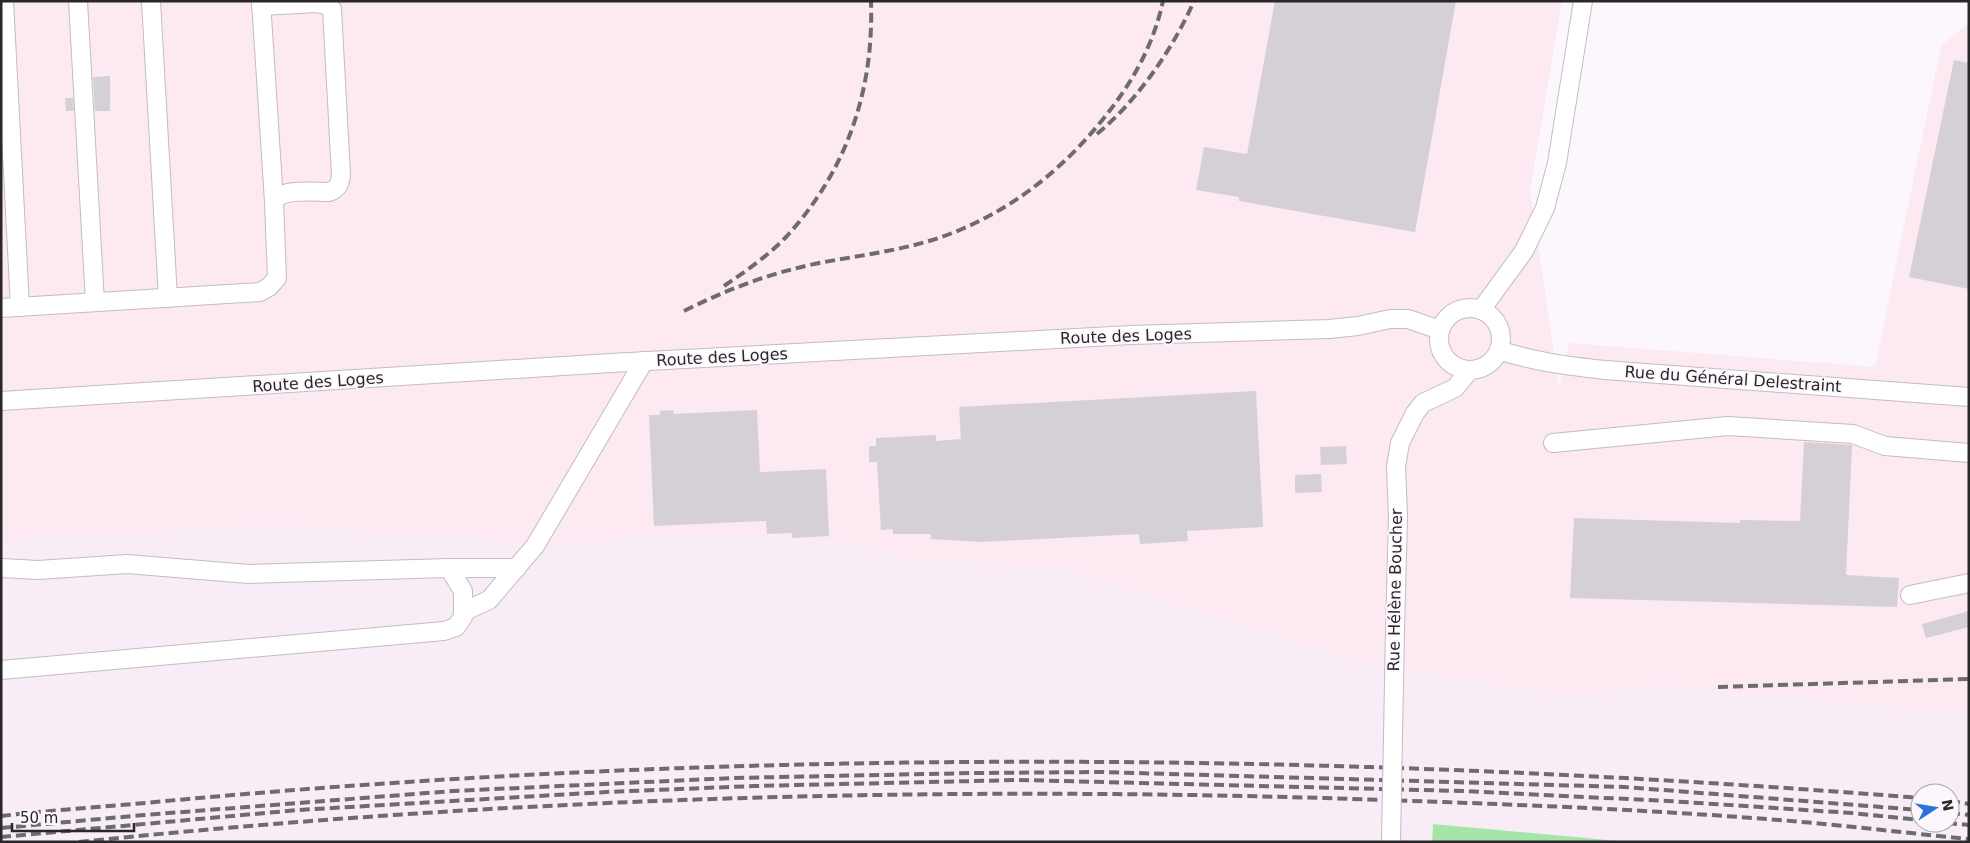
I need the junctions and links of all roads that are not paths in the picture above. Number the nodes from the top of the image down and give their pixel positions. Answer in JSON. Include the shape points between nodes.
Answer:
{"nodes":[{"id":1,"x":4,"y":1,"type":"edge"},
{"id":2,"x":78,"y":1,"type":"edge"},
{"id":3,"x":151,"y":1,"type":"edge"},
{"id":4,"x":1583,"y":1,"type":"edge"},
{"id":5,"x":261,"y":3,"type":"edge"},
{"id":6,"x":3,"y":27,"type":"edge"},
{"id":7,"x":8,"y":200,"type":"edge"},
{"id":8,"x":274,"y":202,"type":"junction"},
{"id":9,"x":168,"y":298,"type":"junction"},
{"id":10,"x":95,"y":302,"type":"junction"},
{"id":11,"x":20,"y":307,"type":"junction"},
{"id":12,"x":1,"y":308,"type":"edge"},
{"id":13,"x":1481,"y":310,"type":"junction"},
{"id":14,"x":1440,"y":330,"type":"junction"},
{"id":15,"x":1499,"y":350,"type":"junction"},
{"id":16,"x":644,"y":361,"type":"junction"},
{"id":17,"x":1469,"y":371,"type":"junction"},
{"id":18,"x":1969,"y":397,"type":"edge"},
{"id":19,"x":1,"y":401,"type":"edge"},
{"id":20,"x":1553,"y":443,"type":"dead end"},
{"id":21,"x":1969,"y":453,"type":"edge"},
{"id":22,"x":1,"y":568,"type":"edge"},
{"id":23,"x":449,"y":568,"type":"junction"},
{"id":24,"x":517,"y":568,"type":"junction"},
{"id":25,"x":1969,"y":583,"type":"edge"},
{"id":26,"x":1910,"y":594,"type":"dead end"},
{"id":27,"x":463,"y":612,"type":"junction"},
{"id":28,"x":1,"y":670,"type":"edge"},
{"id":29,"x":1391,"y":842,"type":"edge"}],
"edges":[{"from":1,"to":6,"type":"street"},
{"from":2,"to":10,"type":"street"},
{"from":3,"to":9,"type":"street"},
{"from":4,"to":13,"type":"street","via":[[1557,163],[1545,208],[1524,252]]},
{"from":5,"to":8,"type":"street"},
{"from":5,"to":8,"type":"street","via":[[318,3],[332,9],[333,15],[340,184],[329,192],[284,193]]},
{"from":6,"to":7,"type":"street"},
{"from":7,"to":11,"type":"street"},
{"from":8,"to":9,"type":"street","via":[[277,278],[269,287],[260,292]]},
{"from":9,"to":10,"type":"street"},
{"from":10,"to":11,"type":"street"},
{"from":11,"to":12,"type":"street"},
{"from":13,"to":14,"type":"street","via":[[1466,308],[1451,314]]},
{"from":13,"to":15,"type":"street","via":[[1497,324],[1501,333]]},
{"from":14,"to":16,"type":"street","name":"Route des Loges","via":[[1408,319],[1390,319],[1329,329],[1131,335]]},
{"from":14,"to":17,"type":"street","via":[[1440,351],[1449,363]]},
{"from":15,"to":17,"type":"street","via":[[1495,359],[1482,368]]},
{"from":15,"to":18,"type":"street","name":"Rue du Général Delestraint","via":[[1522,358],[1605,370]]},
{"from":16,"to":19,"type":"street","name":"Route des Loges"},
{"from":16,"to":24,"type":"street","via":[[548,525]]},
{"from":17,"to":29,"type":"street","name":"Rue Hélène Boucher","bridge":true,"via":[[1455,388],[1423,403],[1414,413],[1400,443],[1396,467],[1398,516]]},
{"from":20,"to":21,"type":"street","via":[[1728,426],[1852,434],[1886,446]]},
{"from":22,"to":23,"type":"street","via":[[38,570],[127,564],[249,574]]},
{"from":23,"to":24,"type":"street"},
{"from":23,"to":27,"type":"street","via":[[463,590]]},
{"from":24,"to":27,"type":"street","via":[[489,600]]},
{"from":25,"to":26,"type":"street"},
{"from":27,"to":28,"type":"street","via":[[456,627],[444,631]]}]}
